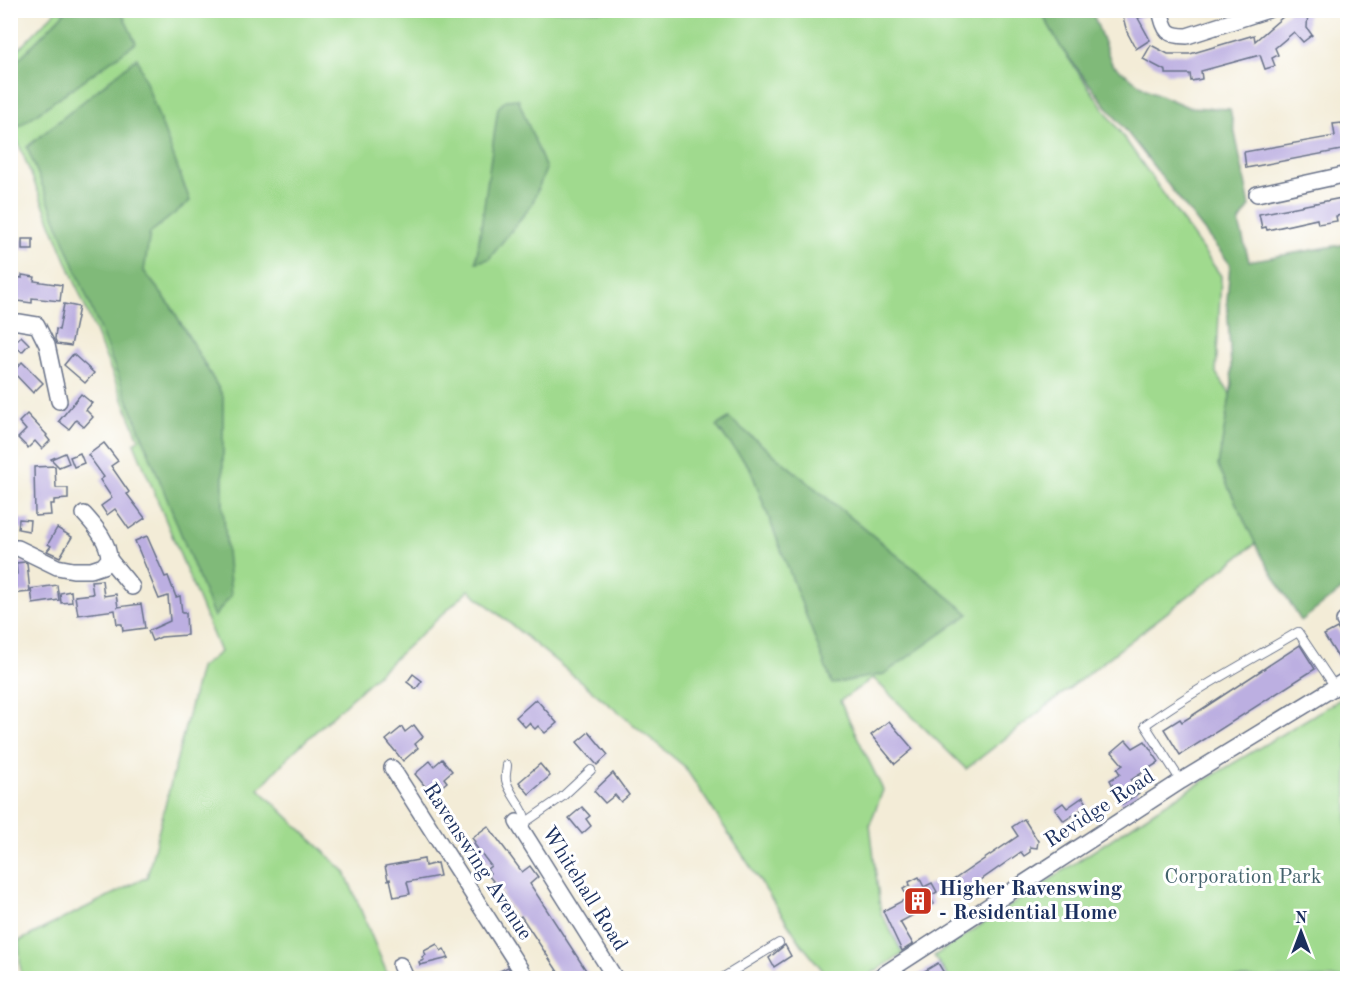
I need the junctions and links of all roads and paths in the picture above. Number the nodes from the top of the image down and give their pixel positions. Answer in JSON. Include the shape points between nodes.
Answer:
{"nodes":[{"id":1,"x":1160,"y":10,"type":"edge"},
{"id":2,"x":1268,"y":10,"type":"edge"},
{"id":3,"x":1347,"y":174,"type":"edge"},
{"id":4,"x":1257,"y":194,"type":"dead end"},
{"id":5,"x":10,"y":322,"type":"edge"},
{"id":6,"x":59,"y":401,"type":"dead end"},
{"id":7,"x":84,"y":514,"type":"dead end"},
{"id":8,"x":10,"y":548,"type":"edge"},
{"id":9,"x":109,"y":559,"type":"junction"},
{"id":10,"x":132,"y":587,"type":"dead end"},
{"id":11,"x":1341,"y":683,"type":"edge"},
{"id":12,"x":507,"y":765,"type":"dead end"},
{"id":13,"x":392,"y":768,"type":"dead end"},
{"id":14,"x":591,"y":770,"type":"dead end"},
{"id":15,"x":1181,"y":781,"type":"junction"},
{"id":16,"x":521,"y":825,"type":"junction"},
{"id":17,"x":779,"y":943,"type":"dead end"},
{"id":18,"x":526,"y":978,"type":"edge"},
{"id":19,"x":615,"y":978,"type":"edge"},
{"id":20,"x":722,"y":978,"type":"edge"},
{"id":21,"x":878,"y":978,"type":"edge"}],
"edges":[{"from":1,"to":2,"type":"street","via":[[1165,29],[1173,36],[1187,36]]},
{"from":3,"to":4,"type":"street"},
{"from":5,"to":6,"type":"street","via":[[37,325],[47,345]]},
{"from":7,"to":9,"type":"street","via":[[97,529]]},
{"from":8,"to":9,"type":"street","via":[[73,570],[91,570]]},
{"from":9,"to":10,"type":"street"},
{"from":11,"to":15,"type":"street","name":"Revidge Road"},
{"from":11,"to":15,"type":"lane","via":[[1298,632],[1193,693],[1145,725]]},
{"from":12,"to":16,"type":"lane","via":[[506,780],[525,816]]},
{"from":13,"to":18,"type":"street","name":"Ravenswing Avenue"},
{"from":14,"to":16,"type":"lane","via":[[562,797]]},
{"from":15,"to":21,"type":"street","name":"Revidge Road"},
{"from":16,"to":19,"type":"street","name":"Whitehall Road"},
{"from":17,"to":20,"type":"lane"}]}
